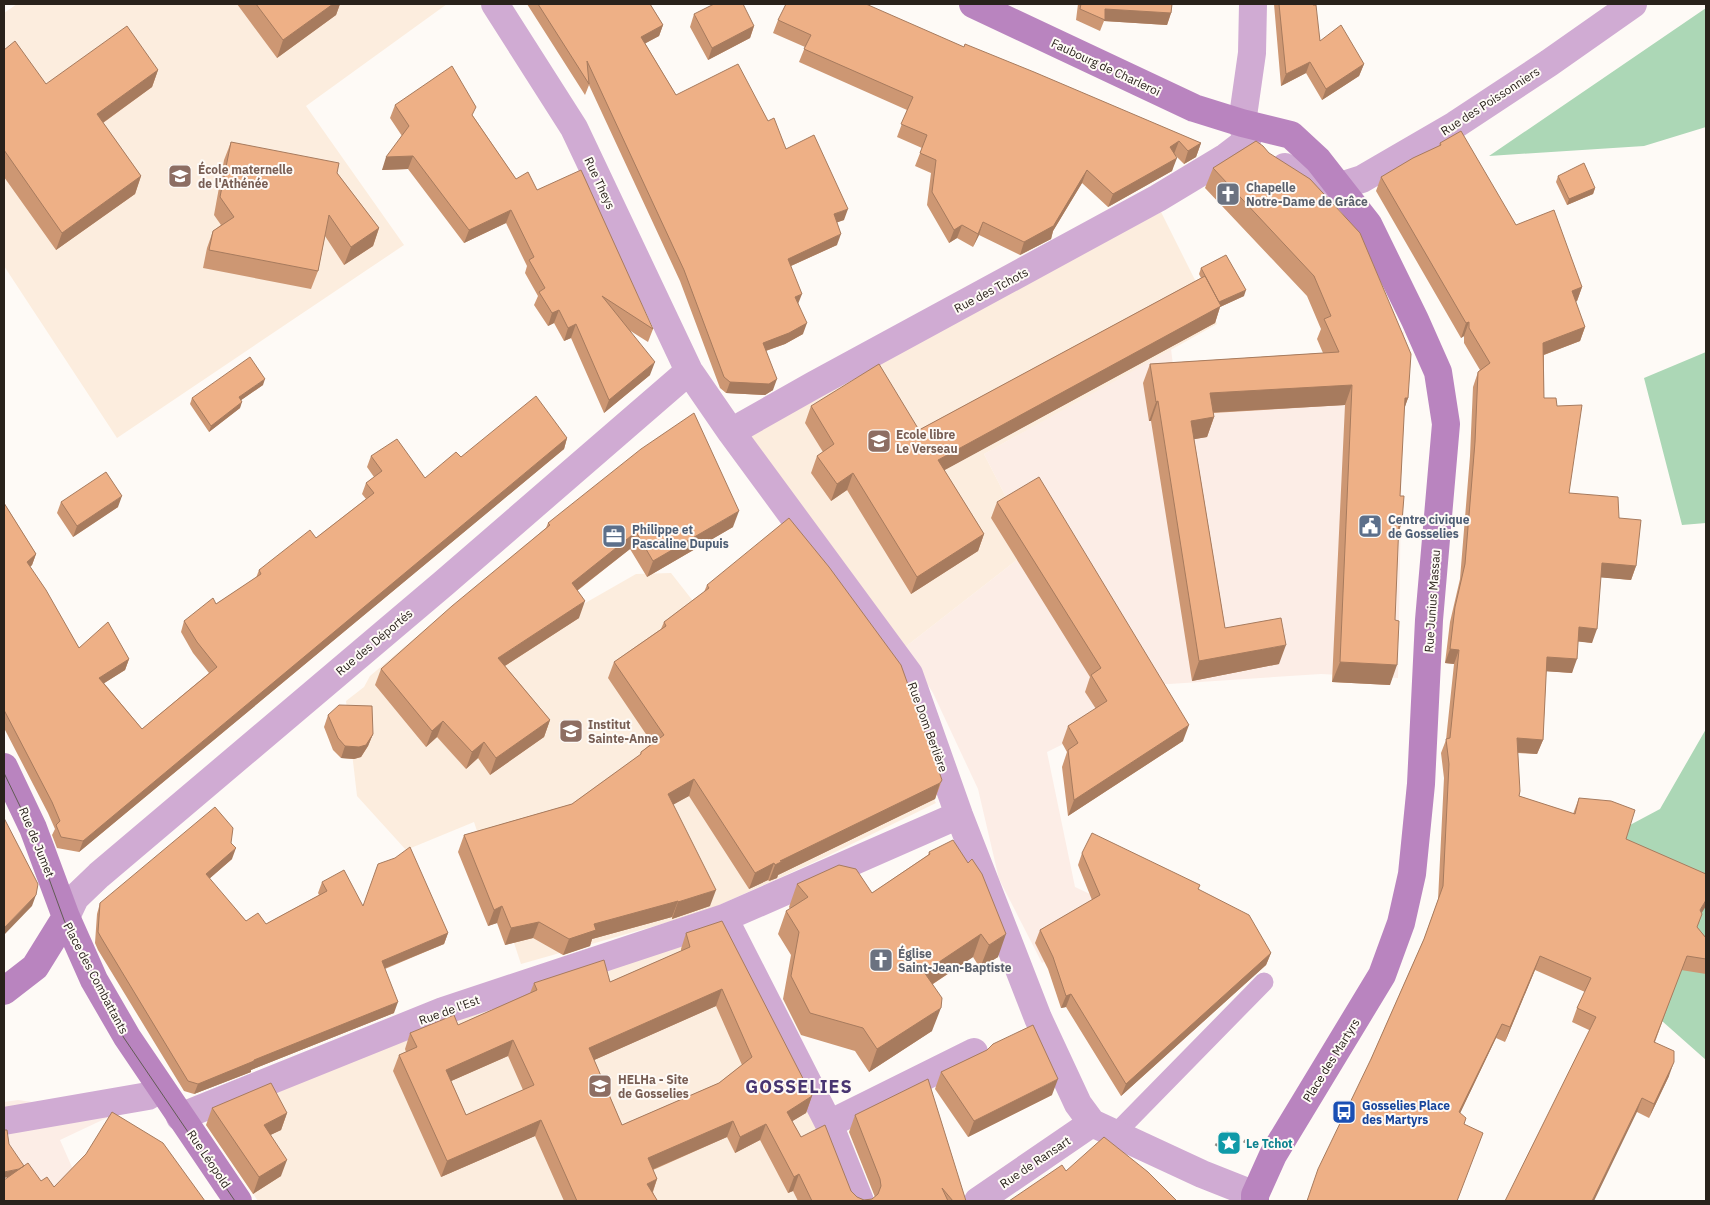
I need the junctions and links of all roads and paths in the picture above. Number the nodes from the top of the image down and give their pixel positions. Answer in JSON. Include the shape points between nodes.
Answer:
{"nodes":[{"id":1,"x":495,"y":4,"type":"edge"},
{"id":2,"x":973,"y":4,"type":"edge"},
{"id":3,"x":1253,"y":4,"type":"edge"},
{"id":4,"x":1633,"y":4,"type":"edge"},
{"id":5,"x":1244,"y":132,"type":"junction"},
{"id":6,"x":1340,"y":186,"type":"junction"},
{"id":7,"x":688,"y":371,"type":"junction"},
{"id":8,"x":731,"y":432,"type":"junction"},
{"id":9,"x":4,"y":768,"type":"edge"},
{"id":10,"x":959,"y":816,"type":"junction"},
{"id":11,"x":66,"y":918,"type":"junction"},
{"id":12,"x":724,"y":918,"type":"junction"},
{"id":13,"x":1402,"y":923,"type":"joint"},
{"id":14,"x":1264,"y":982,"type":"dead end"},
{"id":15,"x":4,"y":991,"type":"edge"},
{"id":16,"x":974,"y":1052,"type":"dead end"},
{"id":17,"x":161,"y":1088,"type":"junction"},
{"id":18,"x":180,"y":1117,"type":"junction"},
{"id":19,"x":4,"y":1121,"type":"edge"},
{"id":20,"x":829,"y":1124,"type":"junction"},
{"id":21,"x":1104,"y":1128,"type":"junction"},
{"id":22,"x":1255,"y":1198,"type":"edge"},
{"id":23,"x":238,"y":1201,"type":"edge"},
{"id":24,"x":860,"y":1201,"type":"edge"},
{"id":25,"x":978,"y":1201,"type":"edge"}],
"edges":[{"from":1,"to":7,"type":"street","name":"Rue Theys","via":[[574,128]]},
{"from":2,"to":5,"type":"main road","name":"Faubourg de Charleroi"},
{"from":3,"to":5,"type":"street"},
{"from":4,"to":6,"type":"street","name":"Rue des Poissonniers","via":[[1455,126],[1362,179]]},
{"from":5,"to":6,"type":"main road","name":"Rue Junius Massau","via":[[1291,135]]},
{"from":5,"to":8,"type":"street","name":"Rue des Tchots","via":[[1219,161],[1158,198]]},
{"from":6,"to":13,"type":"main road","name":"Rue Junius Massau","via":[[1368,224],[1420,329],[1438,372],[1446,424],[1429,620],[1421,784],[1412,874]]},
{"from":7,"to":8,"type":"street","name":"Rue Dom Berlière"},
{"from":7,"to":11,"type":"street","name":"Rue des Déportés","via":[[99,875],[76,898]]},
{"from":8,"to":10,"type":"street","name":"Rue Dom Berlière","via":[[909,674]]},
{"from":9,"to":11,"type":"main road","name":"Rue de Jumet","via":[[33,828]]},
{"from":10,"to":12,"type":"street","name":"Rue de l'Est"},
{"from":10,"to":21,"type":"street","name":"Rue Dom Berlière","via":[[1038,1018],[1078,1104]]},
{"from":11,"to":15,"type":"main road","name":"Place des Combattants","via":[[35,967]]},
{"from":11,"to":17,"type":"main road","name":"Place des Combattants","via":[[108,1006]]},
{"from":12,"to":18,"type":"street","name":"Rue de l'Est","via":[[443,1011]]},
{"from":12,"to":20,"type":"street"},
{"from":13,"to":22,"type":"main road","name":"Place des Martyrs","via":[[1382,975],[1282,1141]]},
{"from":14,"to":21,"type":"lane"},
{"from":16,"to":20,"type":"street"},
{"from":17,"to":18,"type":"main road","name":"Place des Combattants"},
{"from":17,"to":19,"type":"street","via":[[148,1096]]},
{"from":18,"to":23,"type":"main road","name":"Rue Léopold"},
{"from":20,"to":24,"type":"street"},
{"from":21,"to":22,"type":"street","name":"Place des Martyrs"},
{"from":21,"to":25,"type":"street","name":"Rue de Ransart"}]}
